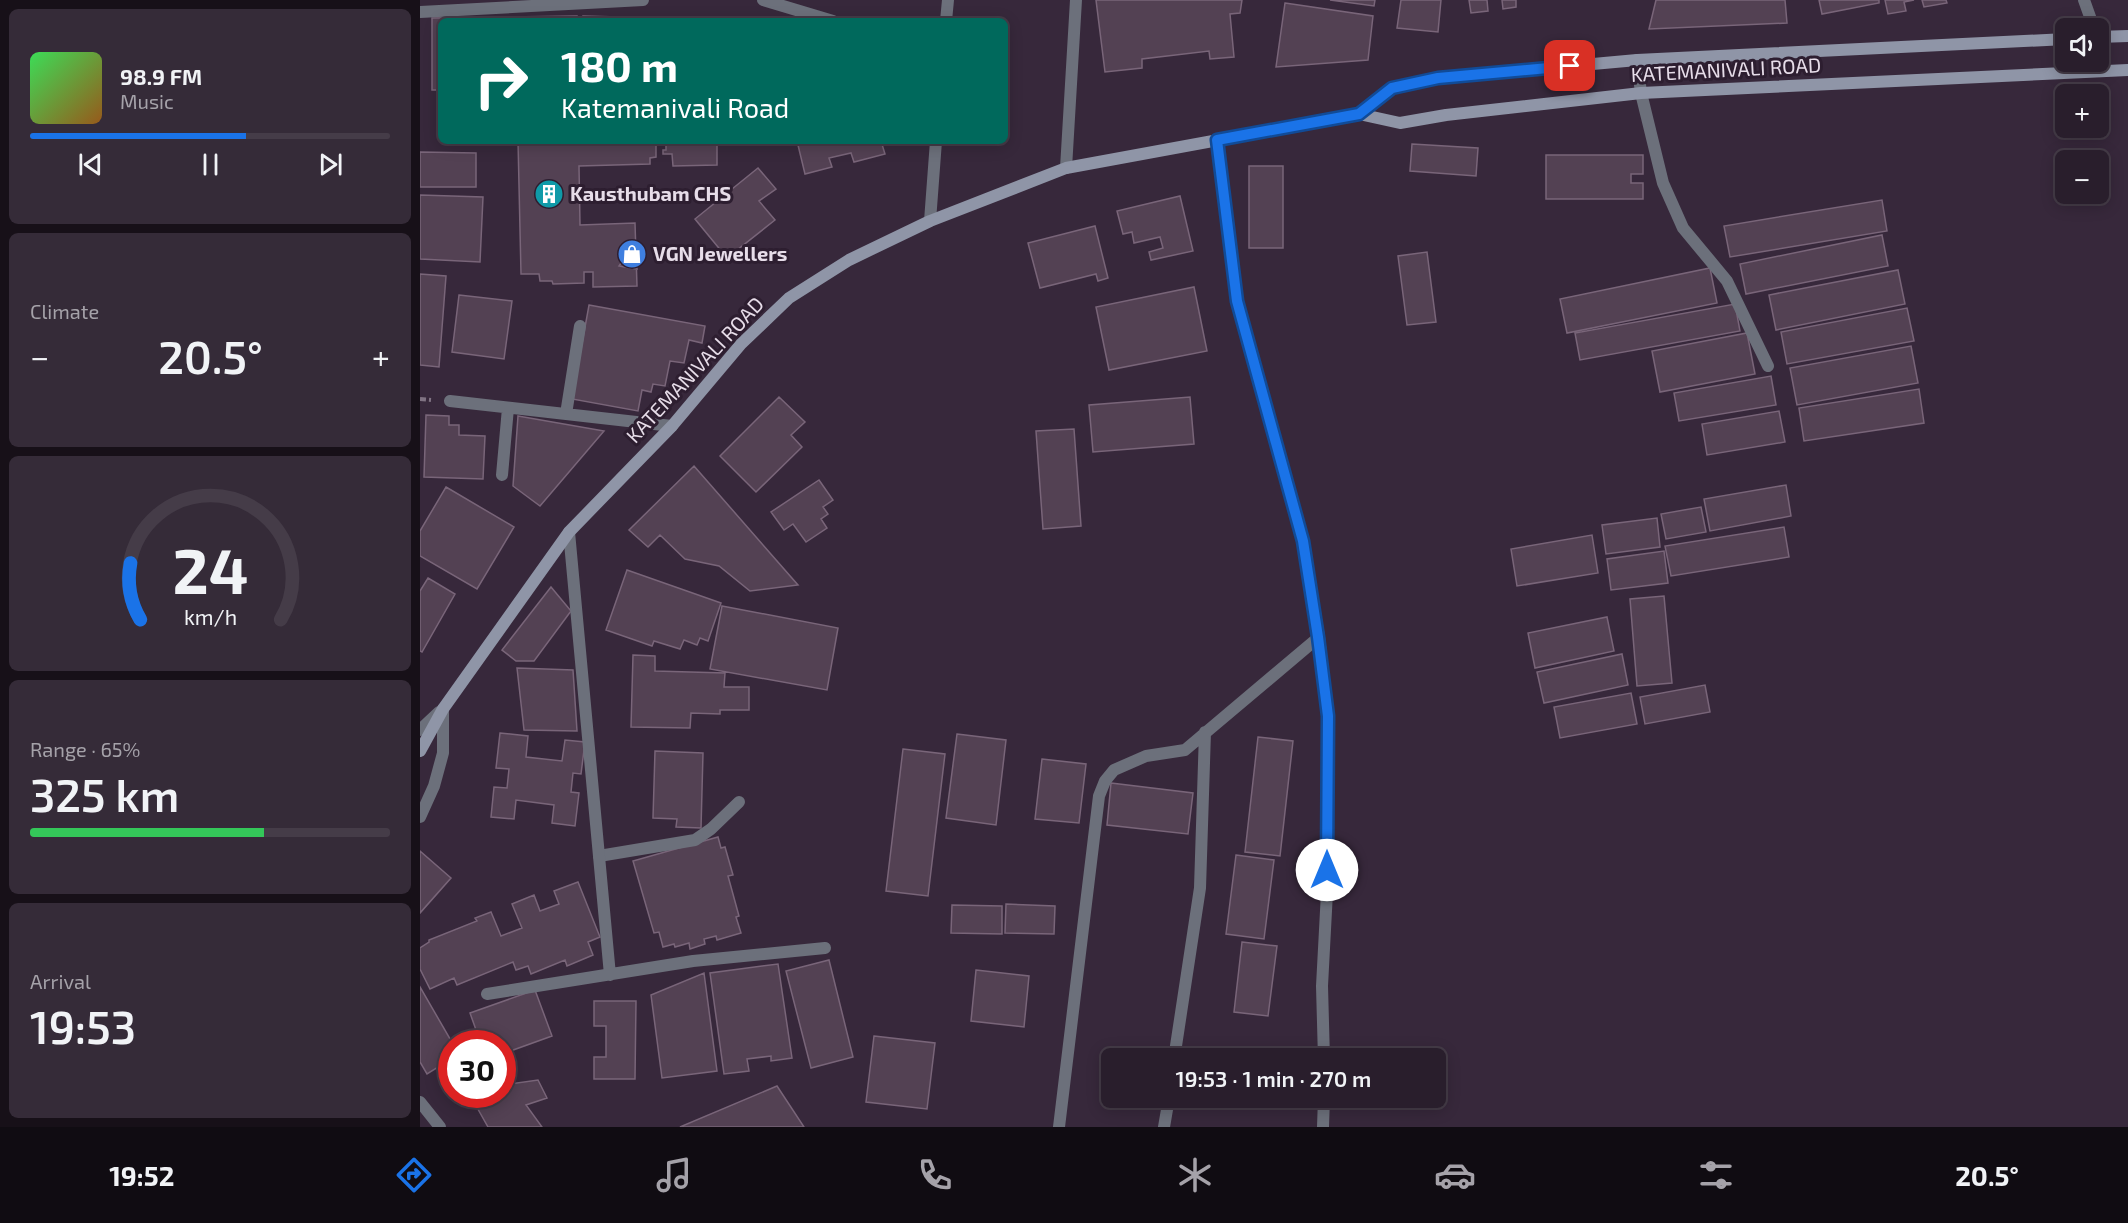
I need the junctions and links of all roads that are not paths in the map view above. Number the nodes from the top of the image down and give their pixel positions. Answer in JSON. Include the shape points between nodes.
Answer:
{"nodes":[{"id":1,"x":643,"y":0,"type":"edge"},
{"id":2,"x":763,"y":0,"type":"edge"},
{"id":3,"x":948,"y":0,"type":"edge"},
{"id":4,"x":1076,"y":0,"type":"edge"},
{"id":5,"x":2084,"y":0,"type":"edge"},
{"id":6,"x":420,"y":12,"type":"edge"},
{"id":7,"x":823,"y":18,"type":"edge"},
{"id":8,"x":946,"y":18,"type":"edge"},
{"id":9,"x":2090,"y":18,"type":"edge"},
{"id":10,"x":2128,"y":36,"type":"edge"},
{"id":11,"x":2109,"y":37,"type":"edge"},
{"id":12,"x":2055,"y":40,"type":"edge"},
{"id":13,"x":1637,"y":60,"type":"junction"},
{"id":14,"x":2109,"y":67,"type":"edge"},
{"id":15,"x":2055,"y":69,"type":"edge"},
{"id":16,"x":2128,"y":70,"type":"edge"},
{"id":17,"x":1641,"y":93,"type":"junction"},
{"id":18,"x":1359,"y":114,"type":"junction"},
{"id":19,"x":1217,"y":140,"type":"junction"},
{"id":20,"x":936,"y":144,"type":"edge"},
{"id":21,"x":1066,"y":168,"type":"junction"},
{"id":22,"x":930,"y":221,"type":"junction"},
{"id":23,"x":580,"y":326,"type":"dead end"},
{"id":24,"x":1768,"y":366,"type":"dead end"},
{"id":25,"x":450,"y":401,"type":"dead end"},
{"id":26,"x":508,"y":408,"type":"junction"},
{"id":27,"x":566,"y":414,"type":"junction"},
{"id":28,"x":672,"y":426,"type":"junction"},
{"id":29,"x":502,"y":475,"type":"dead end"},
{"id":30,"x":569,"y":532,"type":"junction"},
{"id":31,"x":1318,"y":637,"type":"junction"},
{"id":32,"x":442,"y":709,"type":"junction"},
{"id":33,"x":420,"y":730,"type":"edge"},
{"id":34,"x":1205,"y":732,"type":"junction"},
{"id":35,"x":420,"y":751,"type":"edge"},
{"id":36,"x":739,"y":802,"type":"dead end"},
{"id":37,"x":420,"y":817,"type":"edge"},
{"id":38,"x":599,"y":856,"type":"junction"},
{"id":39,"x":825,"y":948,"type":"dead end"},
{"id":40,"x":610,"y":975,"type":"junction"},
{"id":41,"x":487,"y":994,"type":"dead end"},
{"id":42,"x":1176,"y":1048,"type":"edge"},
{"id":43,"x":1324,"y":1048,"type":"edge"},
{"id":44,"x":420,"y":1102,"type":"edge"},
{"id":45,"x":1167,"y":1108,"type":"edge"},
{"id":46,"x":1324,"y":1108,"type":"edge"},
{"id":47,"x":440,"y":1127,"type":"edge"},
{"id":48,"x":1059,"y":1127,"type":"edge"},
{"id":49,"x":1164,"y":1127,"type":"edge"},
{"id":50,"x":1323,"y":1127,"type":"edge"}],
"edges":[{"from":1,"to":6,"type":"street"},
{"from":2,"to":7,"type":"street"},
{"from":3,"to":8,"type":"street"},
{"from":4,"to":21,"type":"street"},
{"from":5,"to":9,"type":"street"},
{"from":10,"to":11,"type":"main road"},
{"from":12,"to":13,"type":"main road","name":"KATEMANIVALI ROAD"},
{"from":13,"to":17,"type":"street"},
{"from":13,"to":18,"type":"main road","name":"KATEMANIVALI ROAD","via":[[1438,78],[1392,88]]},
{"from":14,"to":16,"type":"main road","name":"KATEMANIVALI ROAD"},
{"from":15,"to":17,"type":"main road","name":"KATEMANIVALI ROAD"},
{"from":17,"to":18,"type":"main road","name":"KATEMANIVALI ROAD","via":[[1400,123]]},
{"from":17,"to":24,"type":"street","via":[[1663,183],[1683,228],[1727,281]]},
{"from":18,"to":19,"type":"main road","name":"KATEMANIVALI ROAD"},
{"from":19,"to":21,"type":"main road","name":"KATEMANIVALI ROAD"},
{"from":19,"to":31,"type":"street","via":[[1237,301],[1303,541]]},
{"from":20,"to":22,"type":"street"},
{"from":21,"to":22,"type":"main road","name":"KATEMANIVALI ROAD"},
{"from":22,"to":28,"type":"main road","name":"KATEMANIVALI ROAD","via":[[849,260],[789,298],[741,344]]},
{"from":23,"to":27,"type":"street"},
{"from":25,"to":26,"type":"street"},
{"from":26,"to":27,"type":"street"},
{"from":26,"to":29,"type":"street"},
{"from":27,"to":28,"type":"street"},
{"from":28,"to":30,"type":"main road","name":"KATEMANIVALI ROAD"},
{"from":30,"to":32,"type":"main road","name":"KATEMANIVALI ROAD"},
{"from":30,"to":38,"type":"street"},
{"from":31,"to":34,"type":"street"},
{"from":31,"to":43,"type":"street","via":[[1328,716]]},
{"from":32,"to":33,"type":"street"},
{"from":32,"to":35,"type":"main road","name":"KATEMANIVALI ROAD"},
{"from":32,"to":37,"type":"street","via":[[443,753]]},
{"from":34,"to":42,"type":"street","via":[[1200,888]]},
{"from":34,"to":48,"type":"street","via":[[1185,750],[1146,756],[1114,770],[1099,796]]},
{"from":36,"to":38,"type":"street","via":[[695,840]]},
{"from":38,"to":40,"type":"street"},
{"from":39,"to":40,"type":"street"},
{"from":40,"to":41,"type":"street"},
{"from":44,"to":47,"type":"street"},
{"from":45,"to":49,"type":"street"},
{"from":46,"to":50,"type":"street"}]}
